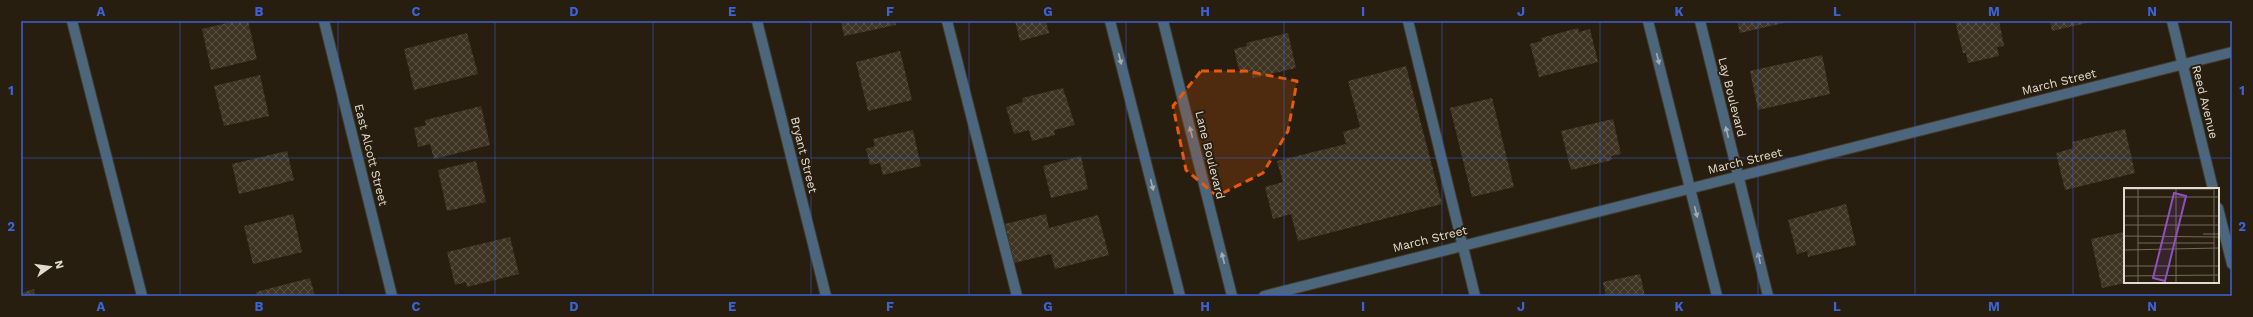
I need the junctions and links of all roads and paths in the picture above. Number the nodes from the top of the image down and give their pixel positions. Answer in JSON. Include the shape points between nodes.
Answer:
{"nodes":[{"id":1,"x":72,"y":21,"type":"edge"},
{"id":2,"x":324,"y":21,"type":"edge"},
{"id":3,"x":757,"y":21,"type":"edge"},
{"id":4,"x":947,"y":21,"type":"edge"},
{"id":5,"x":1110,"y":21,"type":"edge"},
{"id":6,"x":1163,"y":21,"type":"edge"},
{"id":7,"x":1408,"y":21,"type":"edge"},
{"id":8,"x":1648,"y":21,"type":"edge"},
{"id":9,"x":1700,"y":21,"type":"edge"},
{"id":10,"x":2172,"y":21,"type":"edge"},
{"id":11,"x":2232,"y":52,"type":"edge"},
{"id":12,"x":2182,"y":64,"type":"junction"},
{"id":13,"x":1738,"y":176,"type":"junction"},
{"id":14,"x":1689,"y":187,"type":"junction"},
{"id":15,"x":2213,"y":188,"type":"edge"},
{"id":16,"x":2219,"y":212,"type":"edge"},
{"id":17,"x":1462,"y":244,"type":"junction"},
{"id":18,"x":2232,"y":264,"type":"edge"},
{"id":19,"x":142,"y":296,"type":"edge"},
{"id":20,"x":392,"y":296,"type":"edge"},
{"id":21,"x":826,"y":296,"type":"edge"},
{"id":22,"x":1017,"y":296,"type":"edge"},
{"id":23,"x":1180,"y":296,"type":"edge"},
{"id":24,"x":1232,"y":296,"type":"edge"},
{"id":25,"x":1264,"y":296,"type":"edge"},
{"id":26,"x":1475,"y":296,"type":"edge"},
{"id":27,"x":1717,"y":296,"type":"edge"},
{"id":28,"x":1768,"y":296,"type":"edge"}],
"edges":[{"from":1,"to":19,"type":"street"},
{"from":2,"to":20,"type":"street","name":"East Alcott Street"},
{"from":3,"to":21,"type":"street","name":"Bryant Street"},
{"from":4,"to":22,"type":"street"},
{"from":5,"to":23,"type":"street","one_way":true},
{"from":24,"to":6,"type":"street","name":"Lane Boulevard","one_way":true},
{"from":7,"to":17,"type":"street"},
{"from":8,"to":14,"type":"street","one_way":true},
{"from":13,"to":9,"type":"street","name":"Lay Boulevard","one_way":true},
{"from":10,"to":12,"type":"street","name":"Reed Avenue"},
{"from":11,"to":12,"type":"street","name":"March Street"},
{"from":12,"to":13,"type":"street","name":"March Street"},
{"from":12,"to":15,"type":"street","name":"Reed Avenue"},
{"from":13,"to":14,"type":"street","name":"March Street"},
{"from":28,"to":13,"type":"street","name":"Lay Boulevard","one_way":true},
{"from":14,"to":17,"type":"street","name":"March Street"},
{"from":14,"to":27,"type":"street","one_way":true},
{"from":16,"to":18,"type":"street"},
{"from":17,"to":25,"type":"street","name":"March Street"},
{"from":17,"to":26,"type":"street"}]}
